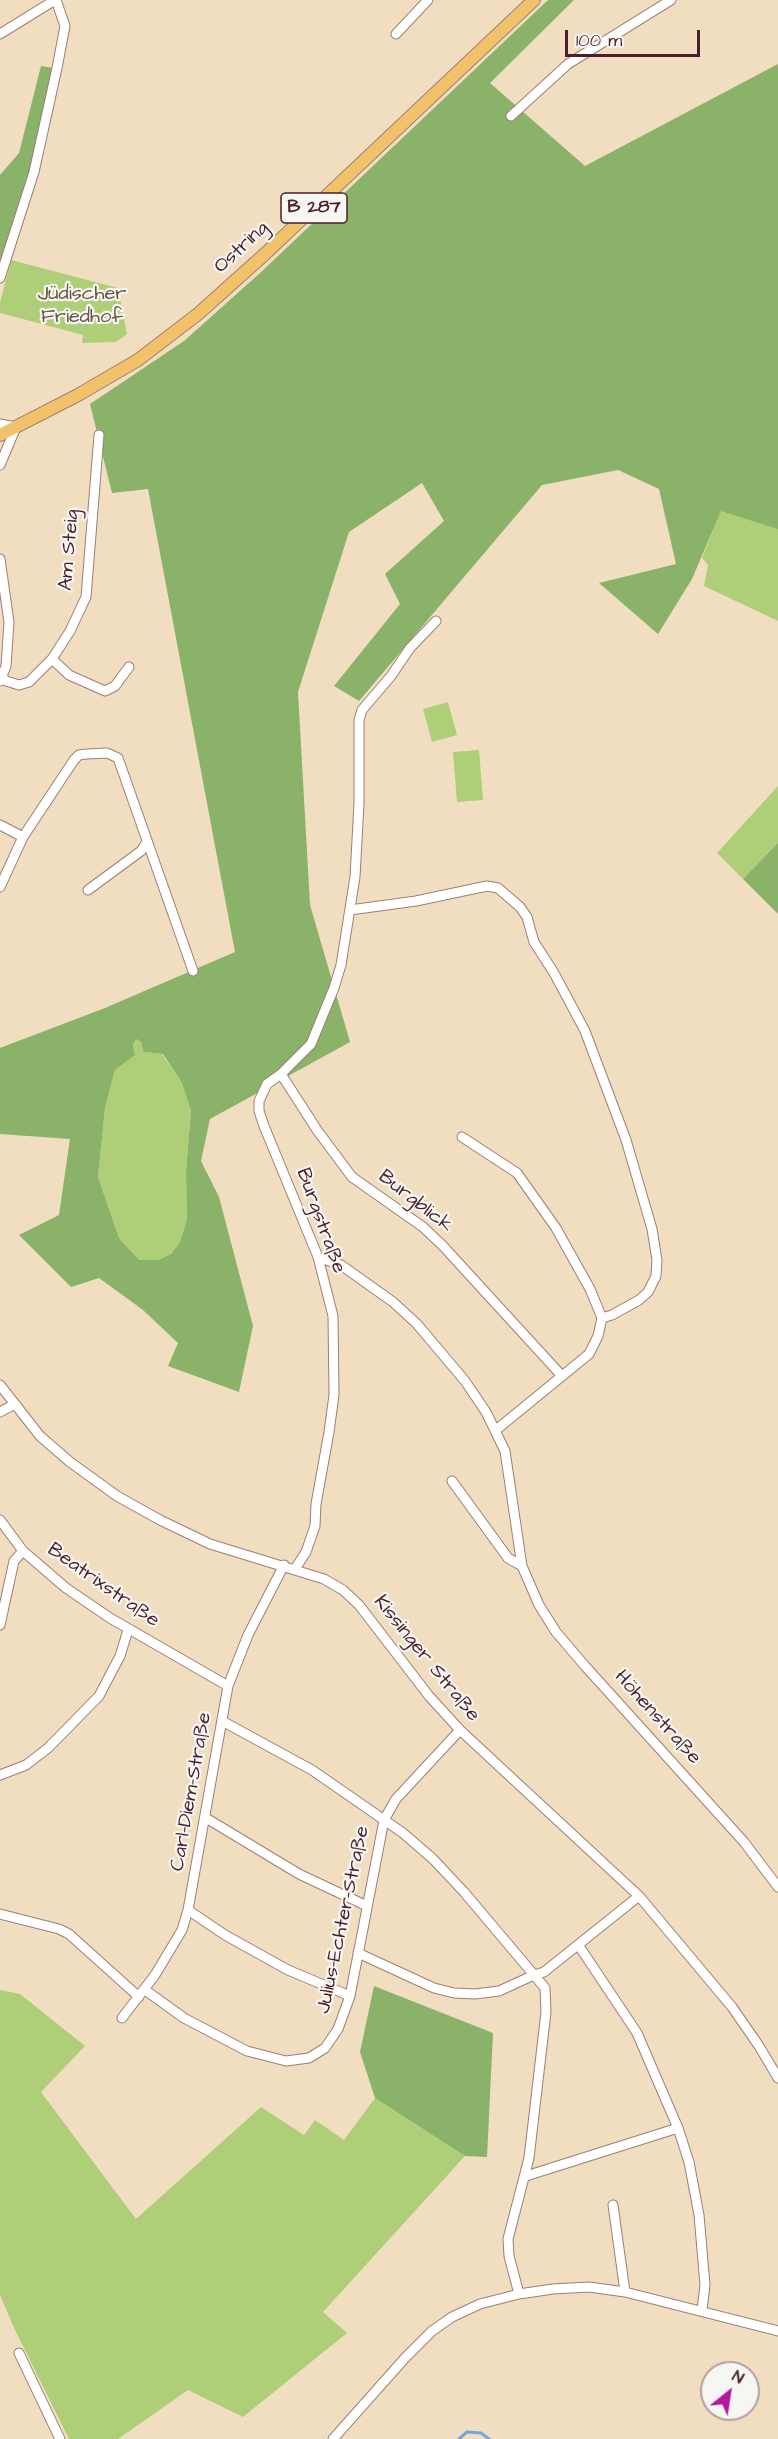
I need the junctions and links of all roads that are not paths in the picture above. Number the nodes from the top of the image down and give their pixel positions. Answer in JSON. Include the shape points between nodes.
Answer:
{"nodes":[{"id":1,"x":56,"y":0,"type":"edge"},
{"id":2,"x":428,"y":0,"type":"edge"},
{"id":3,"x":534,"y":0,"type":"edge"},
{"id":4,"x":670,"y":0,"type":"edge"},
{"id":5,"x":0,"y":34,"type":"edge"},
{"id":6,"x":396,"y":34,"type":"dead end"},
{"id":7,"x":511,"y":116,"type":"dead end"},
{"id":8,"x":0,"y":278,"type":"edge"},
{"id":9,"x":0,"y":423,"type":"edge"},
{"id":10,"x":16,"y":427,"type":"junction"},
{"id":11,"x":0,"y":435,"type":"edge"},
{"id":12,"x":99,"y":435,"type":"dead end"},
{"id":13,"x":0,"y":465,"type":"edge"},
{"id":14,"x":0,"y":559,"type":"edge"},
{"id":15,"x":436,"y":621,"type":"dead end"},
{"id":16,"x":52,"y":659,"type":"junction"},
{"id":17,"x":129,"y":667,"type":"dead end"},
{"id":18,"x":1,"y":679,"type":"edge"},
{"id":19,"x":0,"y":825,"type":"edge"},
{"id":20,"x":24,"y":837,"type":"junction"},
{"id":21,"x":147,"y":842,"type":"junction"},
{"id":22,"x":0,"y":886,"type":"edge"},
{"id":23,"x":88,"y":890,"type":"dead end"},
{"id":24,"x":351,"y":910,"type":"junction"},
{"id":25,"x":193,"y":971,"type":"dead end"},
{"id":26,"x":281,"y":1074,"type":"junction"},
{"id":27,"x":462,"y":1137,"type":"dead end"},
{"id":28,"x":318,"y":1257,"type":"junction"},
{"id":29,"x":602,"y":1318,"type":"junction"},
{"id":30,"x":562,"y":1376,"type":"junction"},
{"id":31,"x":0,"y":1385,"type":"edge"},
{"id":32,"x":15,"y":1404,"type":"junction"},
{"id":33,"x":0,"y":1412,"type":"edge"},
{"id":34,"x":496,"y":1430,"type":"junction"},
{"id":35,"x":452,"y":1481,"type":"dead end"},
{"id":36,"x":0,"y":1520,"type":"edge"},
{"id":37,"x":23,"y":1551,"type":"junction"},
{"id":38,"x":284,"y":1565,"type":"junction"},
{"id":39,"x":522,"y":1566,"type":"junction"},
{"id":40,"x":295,"y":1569,"type":"junction"},
{"id":41,"x":0,"y":1625,"type":"edge"},
{"id":42,"x":128,"y":1630,"type":"junction"},
{"id":43,"x":228,"y":1686,"type":"junction"},
{"id":44,"x":224,"y":1722,"type":"junction"},
{"id":45,"x":460,"y":1730,"type":"junction"},
{"id":46,"x":0,"y":1775,"type":"edge"},
{"id":47,"x":206,"y":1818,"type":"junction"},
{"id":48,"x":384,"y":1820,"type":"junction"},
{"id":49,"x":778,"y":1887,"type":"edge"},
{"id":50,"x":639,"y":1896,"type":"junction"},
{"id":51,"x":367,"y":1906,"type":"junction"},
{"id":52,"x":188,"y":1911,"type":"junction"},
{"id":53,"x":0,"y":1914,"type":"edge"},
{"id":54,"x":579,"y":1946,"type":"junction"},
{"id":55,"x":358,"y":1953,"type":"junction"},
{"id":56,"x":534,"y":1974,"type":"junction"},
{"id":57,"x":142,"y":1993,"type":"junction"},
{"id":58,"x":350,"y":1996,"type":"junction"},
{"id":59,"x":122,"y":2018,"type":"dead end"},
{"id":60,"x":778,"y":2078,"type":"edge"},
{"id":61,"x":678,"y":2128,"type":"junction"},
{"id":62,"x":526,"y":2176,"type":"junction"},
{"id":63,"x":613,"y":2205,"type":"dead end"},
{"id":64,"x":625,"y":2292,"type":"junction"},
{"id":65,"x":519,"y":2294,"type":"junction"},
{"id":66,"x":702,"y":2310,"type":"junction"},
{"id":67,"x":778,"y":2331,"type":"edge"},
{"id":68,"x":19,"y":2353,"type":"dead end"},
{"id":69,"x":60,"y":2439,"type":"edge"},
{"id":70,"x":333,"y":2439,"type":"edge"}],
"edges":[{"from":1,"to":5,"type":"street"},
{"from":1,"to":8,"type":"street","via":[[65,26],[57,68],[34,172]]},
{"from":2,"to":6,"type":"street"},
{"from":3,"to":10,"type":"main road","name":"Ostring","number":"B 287","via":[[198,314],[138,360]]},
{"from":4,"to":7,"type":"street","via":[[568,64]]},
{"from":9,"to":10,"type":"street"},
{"from":10,"to":11,"type":"main road","name":"Ostring","number":"B 287"},
{"from":10,"to":13,"type":"street"},
{"from":12,"to":16,"type":"street","name":"Am Steig","via":[[86,597]]},
{"from":14,"to":18,"type":"street","via":[[9,622],[6,666]]},
{"from":15,"to":24,"type":"street","name":"Burgstraße","via":[[410,648],[362,710],[359,720],[359,803]]},
{"from":16,"to":17,"type":"street","via":[[69,675],[105,691],[115,686]]},
{"from":16,"to":18,"type":"street","name":"Am Steig","via":[[29,682],[19,685]]},
{"from":19,"to":20,"type":"street"},
{"from":20,"to":21,"type":"street","via":[[74,760],[107,753],[118,758]]},
{"from":20,"to":22,"type":"street"},
{"from":21,"to":23,"type":"street","via":[[141,851]]},
{"from":21,"to":25,"type":"street"},
{"from":24,"to":26,"type":"street","name":"Burgstraße","via":[[331,998],[311,1044]]},
{"from":24,"to":29,"type":"street","via":[[488,886],[498,888],[527,917],[534,942],[585,1031],[626,1140],[652,1228],[656,1276],[648,1292],[612,1316]]},
{"from":26,"to":28,"type":"street","name":"Burgstraße","via":[[261,1094],[259,1111]]},
{"from":26,"to":30,"type":"street","name":"Burgblick","via":[[352,1176],[443,1246]]},
{"from":27,"to":29,"type":"street","via":[[517,1173],[556,1228]]},
{"from":28,"to":34,"type":"street","name":"Höhenstraße","via":[[341,1265],[417,1324],[465,1380]]},
{"from":28,"to":40,"type":"street","name":"Burgstraße","via":[[333,1316],[334,1395],[315,1526]]},
{"from":29,"to":30,"type":"street","via":[[589,1354]]},
{"from":30,"to":34,"type":"street"},
{"from":31,"to":32,"type":"street","name":"Kissinger Straße"},
{"from":32,"to":33,"type":"street"},
{"from":32,"to":38,"type":"street","name":"Kissinger Straße","via":[[40,1436],[117,1496],[210,1544]]},
{"from":34,"to":39,"type":"street","name":"Höhenstraße","via":[[509,1470]]},
{"from":35,"to":39,"type":"street","name":"Höhenstraße","via":[[508,1558]]},
{"from":36,"to":37,"type":"street","name":"Beatrixstraße"},
{"from":37,"to":41,"type":"street","via":[[14,1561]]},
{"from":37,"to":42,"type":"street","name":"Beatrixstraße","via":[[66,1588]]},
{"from":38,"to":40,"type":"street","name":"Kissinger Straße"},
{"from":38,"to":43,"type":"street","name":"Carl-Diem-Straße","via":[[248,1635]]},
{"from":39,"to":49,"type":"street","name":"Höhenstraße","via":[[556,1632],[744,1842]]},
{"from":40,"to":45,"type":"street","name":"Kissinger Straße","via":[[324,1579],[359,1605]]},
{"from":42,"to":43,"type":"street","name":"Beatrixstraße"},
{"from":42,"to":46,"type":"street","via":[[120,1656],[99,1696],[48,1748],[26,1765]]},
{"from":43,"to":44,"type":"street","name":"Carl-Diem-Straße"},
{"from":44,"to":47,"type":"street","name":"Carl-Diem-Straße"},
{"from":44,"to":48,"type":"street","via":[[312,1770]]},
{"from":45,"to":48,"type":"street","name":"Julius-Echter-Straße","via":[[396,1799]]},
{"from":45,"to":50,"type":"street","name":"Kissinger Straße"},
{"from":47,"to":51,"type":"street","via":[[299,1874]]},
{"from":47,"to":52,"type":"street","name":"Carl-Diem-Straße"},
{"from":48,"to":51,"type":"street","name":"Julius-Echter-Straße"},
{"from":48,"to":56,"type":"street","via":[[433,1859]]},
{"from":50,"to":54,"type":"street"},
{"from":50,"to":60,"type":"street","name":"Kissinger Straße","via":[[732,2007]]},
{"from":51,"to":55,"type":"street","name":"Julius-Echter-Straße"},
{"from":52,"to":57,"type":"street","name":"Carl-Diem-Straße","via":[[171,1952]]},
{"from":52,"to":58,"type":"street","via":[[288,1970]]},
{"from":53,"to":57,"type":"street","name":"Julius-Echter-Straße","via":[[69,1934]]},
{"from":54,"to":56,"type":"street","via":[[544,1972]]},
{"from":54,"to":61,"type":"street","via":[[637,2033]]},
{"from":55,"to":56,"type":"street","via":[[434,1988],[454,1993],[499,1991]]},
{"from":55,"to":58,"type":"street","name":"Julius-Echter-Straße"},
{"from":56,"to":62,"type":"street","via":[[544,1988],[546,2012]]},
{"from":57,"to":58,"type":"street","name":"Julius-Echter-Straße","via":[[224,2041],[286,2061],[309,2058],[325,2048],[338,2030]]},
{"from":57,"to":59,"type":"street","name":"Carl-Diem-Straße"},
{"from":61,"to":62,"type":"street"},
{"from":61,"to":66,"type":"street","via":[[699,2215],[705,2285]]},
{"from":62,"to":65,"type":"street","via":[[508,2239]]},
{"from":63,"to":64,"type":"street"},
{"from":64,"to":65,"type":"street","via":[[589,2287]]},
{"from":64,"to":66,"type":"street"},
{"from":65,"to":70,"type":"street","via":[[480,2304],[432,2331]]},
{"from":66,"to":67,"type":"street"},
{"from":68,"to":69,"type":"street"}]}
